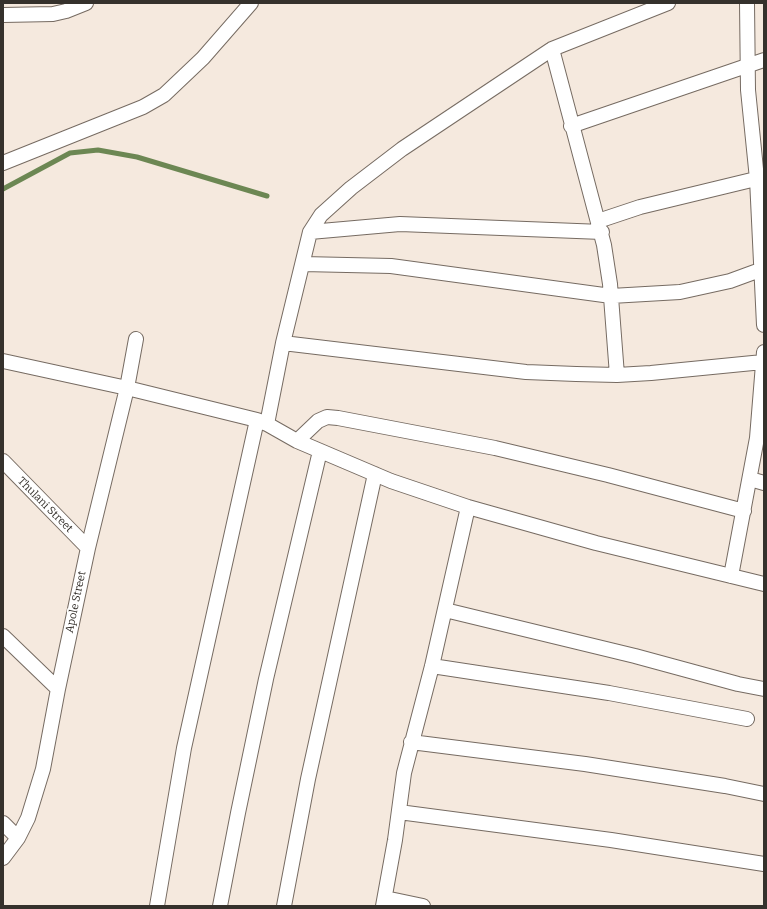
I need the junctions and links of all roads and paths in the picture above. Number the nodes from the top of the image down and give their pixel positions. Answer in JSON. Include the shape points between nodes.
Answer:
{"nodes":[{"id":1,"x":86,"y":3,"type":"edge"},
{"id":2,"x":251,"y":3,"type":"edge"},
{"id":3,"x":668,"y":3,"type":"edge"},
{"id":4,"x":747,"y":3,"type":"edge"},
{"id":5,"x":3,"y":14,"type":"edge"},
{"id":6,"x":552,"y":49,"type":"junction"},
{"id":7,"x":764,"y":60,"type":"edge"},
{"id":8,"x":747,"y":65,"type":"junction"},
{"id":9,"x":572,"y":126,"type":"junction"},
{"id":10,"x":3,"y":163,"type":"edge"},
{"id":11,"x":760,"y":178,"type":"edge"},
{"id":12,"x":600,"y":226,"type":"junction"},
{"id":13,"x":310,"y":232,"type":"junction"},
{"id":14,"x":303,"y":264,"type":"junction"},
{"id":15,"x":762,"y":267,"type":"edge"},
{"id":16,"x":611,"y":296,"type":"junction"},
{"id":17,"x":764,"y":325,"type":"edge"},
{"id":18,"x":136,"y":339,"type":"dead end"},
{"id":19,"x":283,"y":343,"type":"junction"},
{"id":20,"x":764,"y":357,"type":"edge"},
{"id":21,"x":3,"y":361,"type":"edge"},
{"id":22,"x":617,"y":375,"type":"junction"},
{"id":23,"x":127,"y":388,"type":"junction"},
{"id":24,"x":262,"y":422,"type":"junction"},
{"id":25,"x":297,"y":441,"type":"junction"},
{"id":26,"x":320,"y":451,"type":"junction"},
{"id":27,"x":3,"y":461,"type":"edge"},
{"id":28,"x":375,"y":474,"type":"junction"},
{"id":29,"x":750,"y":479,"type":"junction"},
{"id":30,"x":764,"y":483,"type":"edge"},
{"id":31,"x":468,"y":507,"type":"junction"},
{"id":32,"x":744,"y":511,"type":"junction"},
{"id":33,"x":88,"y":548,"type":"junction"},
{"id":34,"x":731,"y":576,"type":"junction"},
{"id":35,"x":764,"y":584,"type":"edge"},
{"id":36,"x":445,"y":610,"type":"junction"},
{"id":37,"x":3,"y":636,"type":"edge"},
{"id":38,"x":432,"y":666,"type":"junction"},
{"id":39,"x":58,"y":689,"type":"junction"},
{"id":40,"x":764,"y":689,"type":"edge"},
{"id":41,"x":747,"y":719,"type":"dead end"},
{"id":42,"x":411,"y":742,"type":"junction"},
{"id":43,"x":764,"y":794,"type":"edge"},
{"id":44,"x":399,"y":812,"type":"junction"},
{"id":45,"x":3,"y":823,"type":"edge"},
{"id":46,"x":18,"y":838,"type":"junction"},
{"id":47,"x":3,"y":858,"type":"edge"},
{"id":48,"x":764,"y":864,"type":"edge"},
{"id":49,"x":384,"y":902,"type":"edge"},
{"id":50,"x":157,"y":906,"type":"edge"},
{"id":51,"x":220,"y":906,"type":"edge"},
{"id":52,"x":284,"y":906,"type":"edge"},
{"id":53,"x":423,"y":906,"type":"edge"}],
"edges":[{"from":1,"to":5,"type":"street","via":[[66,12],[53,14]]},
{"from":2,"to":10,"type":"street","via":[[203,58],[164,95],[143,107]]},
{"from":3,"to":6,"type":"street"},
{"from":4,"to":8,"type":"street"},
{"from":6,"to":9,"type":"street"},
{"from":6,"to":13,"type":"street","via":[[402,149],[321,215]]},
{"from":7,"to":8,"type":"street"},
{"from":8,"to":9,"type":"street"},
{"from":8,"to":11,"type":"street"},
{"from":9,"to":12,"type":"street"},
{"from":11,"to":12,"type":"street","via":[[640,207]]},
{"from":11,"to":15,"type":"street"},
{"from":12,"to":13,"type":"street","via":[[400,224]]},
{"from":12,"to":16,"type":"street"},
{"from":13,"to":14,"type":"street"},
{"from":14,"to":16,"type":"street","via":[[391,266]]},
{"from":14,"to":19,"type":"street"},
{"from":15,"to":16,"type":"street","via":[[730,281],[680,292]]},
{"from":15,"to":17,"type":"street"},
{"from":16,"to":22,"type":"street"},
{"from":18,"to":23,"type":"street","name":"Apole Street"},
{"from":19,"to":22,"type":"street","via":[[526,372]]},
{"from":19,"to":24,"type":"street"},
{"from":20,"to":22,"type":"street"},
{"from":20,"to":29,"type":"street"},
{"from":21,"to":23,"type":"street"},
{"from":23,"to":24,"type":"street"},
{"from":23,"to":33,"type":"street","name":"Apole Street"},
{"from":24,"to":25,"type":"street"},
{"from":24,"to":50,"type":"street","via":[[184,748]]},
{"from":25,"to":26,"type":"street"},
{"from":25,"to":32,"type":"street","via":[[318,421],[327,417],[338,418],[495,448],[608,474]]},
{"from":26,"to":28,"type":"street"},
{"from":26,"to":51,"type":"street","via":[[266,679]]},
{"from":27,"to":33,"type":"street","name":"Thulani Street"},
{"from":28,"to":31,"type":"street"},
{"from":28,"to":52,"type":"street","via":[[308,779]]},
{"from":29,"to":30,"type":"street"},
{"from":29,"to":32,"type":"street"},
{"from":31,"to":34,"type":"street","via":[[596,543]]},
{"from":31,"to":36,"type":"street"},
{"from":32,"to":34,"type":"street"},
{"from":33,"to":39,"type":"street","name":"Apole Street"},
{"from":34,"to":35,"type":"street"},
{"from":36,"to":38,"type":"street"},
{"from":36,"to":40,"type":"street"},
{"from":37,"to":39,"type":"street"},
{"from":38,"to":41,"type":"street","via":[[609,693]]},
{"from":38,"to":42,"type":"street"},
{"from":39,"to":46,"type":"street","name":"Apole Street","via":[[43,769],[28,818]]},
{"from":42,"to":43,"type":"street","via":[[585,764]]},
{"from":42,"to":44,"type":"street"},
{"from":44,"to":48,"type":"street","via":[[611,840]]},
{"from":44,"to":49,"type":"street"},
{"from":45,"to":46,"type":"street"},
{"from":46,"to":47,"type":"street","name":"Apole Street"},
{"from":49,"to":53,"type":"street"}]}
